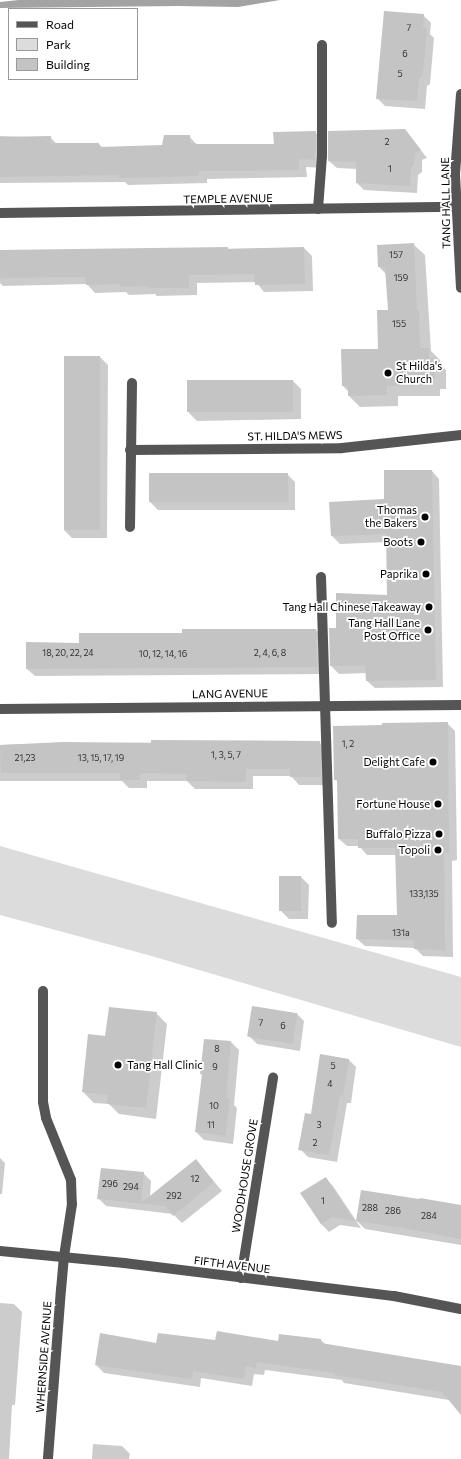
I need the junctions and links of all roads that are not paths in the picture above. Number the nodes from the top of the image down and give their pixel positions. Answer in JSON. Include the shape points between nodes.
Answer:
{"nodes":[{"id":1,"x":322,"y":44,"type":"dead end"},
{"id":2,"x":461,"y":94,"type":"edge"},
{"id":3,"x":456,"y":207,"type":"junction"},
{"id":4,"x":318,"y":209,"type":"junction"},
{"id":5,"x":0,"y":213,"type":"edge"},
{"id":6,"x":461,"y":288,"type":"edge"},
{"id":7,"x":132,"y":383,"type":"dead end"},
{"id":8,"x":461,"y":435,"type":"edge"},
{"id":9,"x":130,"y":450,"type":"junction"},
{"id":10,"x":130,"y":527,"type":"dead end"},
{"id":11,"x":321,"y":577,"type":"dead end"},
{"id":12,"x":325,"y":705,"type":"junction"},
{"id":13,"x":461,"y":705,"type":"edge"},
{"id":14,"x":0,"y":709,"type":"edge"},
{"id":15,"x":332,"y":923,"type":"dead end"},
{"id":16,"x":43,"y":991,"type":"dead end"},
{"id":17,"x":272,"y":1078,"type":"dead end"},
{"id":18,"x":0,"y":1252,"type":"edge"},
{"id":19,"x":64,"y":1256,"type":"junction"},
{"id":20,"x":241,"y":1278,"type":"junction"},
{"id":21,"x":461,"y":1309,"type":"edge"},
{"id":22,"x":48,"y":1459,"type":"edge"}],
"edges":[{"from":1,"to":4,"type":"street","via":[[322,156]]},
{"from":2,"to":3,"type":"street","name":"TANG HALL LANE","via":[[455,174]]},
{"from":3,"to":4,"type":"street","name":"TEMPLE AVENUE"},
{"from":3,"to":6,"type":"street","name":"TANG HALL LANE"},
{"from":4,"to":5,"type":"street","name":"TEMPLE AVENUE"},
{"from":7,"to":9,"type":"street"},
{"from":8,"to":9,"type":"street","name":"ST. HILDA'S MEWS","via":[[342,448]]},
{"from":9,"to":10,"type":"street"},
{"from":11,"to":12,"type":"street"},
{"from":12,"to":13,"type":"street","name":"LANG AVENUE"},
{"from":12,"to":14,"type":"street","name":"LANG AVENUE"},
{"from":12,"to":15,"type":"street"},
{"from":16,"to":19,"type":"street","name":"WHERNSIDE AVENUE","via":[[43,1102],[46,1118],[71,1180],[72,1204]]},
{"from":17,"to":20,"type":"street","name":"WOODHOUSE GROVE"},
{"from":18,"to":19,"type":"street","name":"FIFTH AVENUE"},
{"from":19,"to":20,"type":"street","name":"FIFTH AVENUE"},
{"from":19,"to":22,"type":"street","name":"WHERNSIDE AVENUE"},
{"from":20,"to":21,"type":"street","name":"FIFTH AVENUE","via":[[394,1296]]}]}
